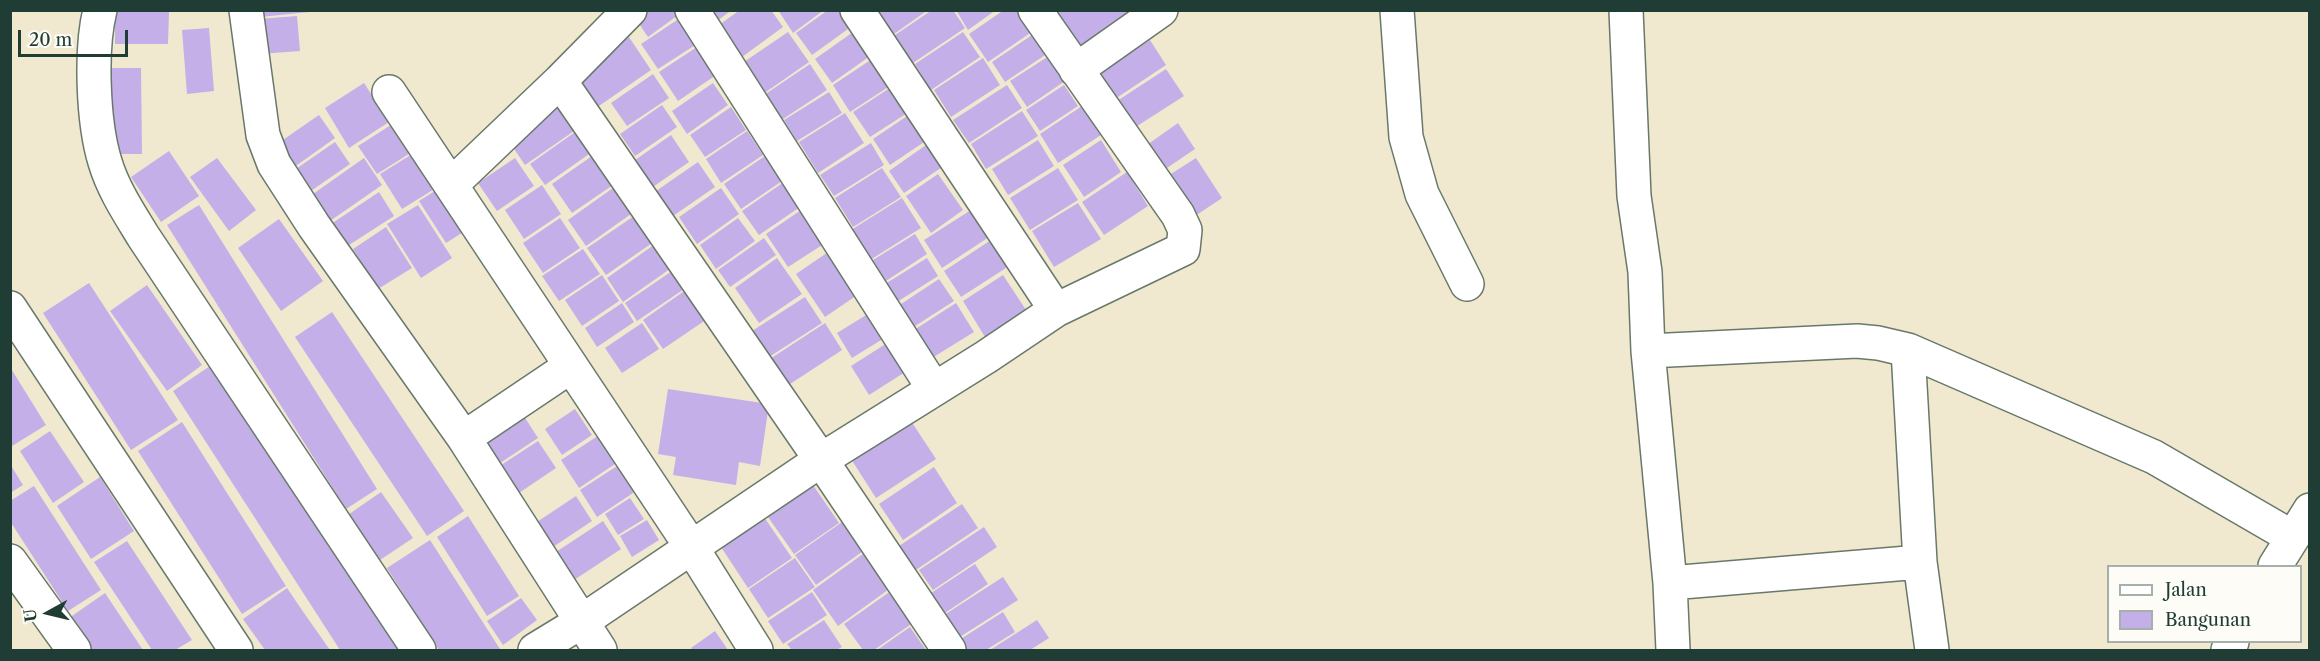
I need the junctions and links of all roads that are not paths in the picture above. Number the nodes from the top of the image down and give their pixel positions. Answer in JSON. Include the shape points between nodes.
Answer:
{"nodes":[{"id":1,"x":100,"y":10,"type":"edge"},
{"id":2,"x":246,"y":10,"type":"edge"},
{"id":3,"x":630,"y":10,"type":"edge"},
{"id":4,"x":692,"y":10,"type":"edge"},
{"id":5,"x":857,"y":10,"type":"edge"},
{"id":6,"x":1035,"y":10,"type":"edge"},
{"id":7,"x":1161,"y":10,"type":"edge"},
{"id":8,"x":1397,"y":10,"type":"edge"},
{"id":9,"x":1626,"y":10,"type":"edge"},
{"id":10,"x":1076,"y":70,"type":"junction"},
{"id":11,"x":560,"y":81,"type":"junction"},
{"id":12,"x":389,"y":92,"type":"dead end"},
{"id":13,"x":451,"y":185,"type":"junction"},
{"id":14,"x":1467,"y":284,"type":"dead end"},
{"id":15,"x":10,"y":308,"type":"edge"},
{"id":16,"x":1056,"y":310,"type":"junction"},
{"id":17,"x":1908,"y":350,"type":"junction"},
{"id":18,"x":1648,"y":351,"type":"junction"},
{"id":19,"x":571,"y":366,"type":"junction"},
{"id":20,"x":934,"y":389,"type":"junction"},
{"id":21,"x":464,"y":438,"type":"junction"},
{"id":22,"x":821,"y":460,"type":"junction"},
{"id":23,"x":2310,"y":510,"type":"edge"},
{"id":24,"x":2292,"y":537,"type":"junction"},
{"id":25,"x":692,"y":548,"type":"junction"},
{"id":26,"x":10,"y":561,"type":"edge"},
{"id":27,"x":1920,"y":562,"type":"junction"},
{"id":28,"x":2276,"y":565,"type":"edge"},
{"id":29,"x":1670,"y":583,"type":"junction"},
{"id":30,"x":581,"y":622,"type":"junction"},
{"id":31,"x":74,"y":651,"type":"edge"},
{"id":32,"x":237,"y":651,"type":"edge"},
{"id":33,"x":419,"y":651,"type":"edge"},
{"id":34,"x":536,"y":651,"type":"edge"},
{"id":35,"x":600,"y":651,"type":"edge"},
{"id":36,"x":756,"y":651,"type":"edge"},
{"id":37,"x":949,"y":651,"type":"edge"},
{"id":38,"x":1673,"y":651,"type":"edge"},
{"id":39,"x":1932,"y":651,"type":"edge"}],
"edges":[{"from":1,"to":33,"type":"street","via":[[96,28],[97,126],[116,190]]},
{"from":2,"to":21,"type":"street","via":[[257,102],[274,164]]},
{"from":3,"to":11,"type":"street"},
{"from":4,"to":20,"type":"street"},
{"from":5,"to":16,"type":"street"},
{"from":6,"to":10,"type":"street"},
{"from":7,"to":10,"type":"street"},
{"from":8,"to":14,"type":"street","via":[[1406,137],[1422,194]]},
{"from":9,"to":18,"type":"street","via":[[1634,195],[1645,272]]},
{"from":10,"to":16,"type":"street","via":[[1178,215],[1186,238],[1183,249]]},
{"from":11,"to":13,"type":"street"},
{"from":11,"to":22,"type":"street"},
{"from":12,"to":13,"type":"street"},
{"from":13,"to":19,"type":"street"},
{"from":15,"to":32,"type":"street"},
{"from":16,"to":20,"type":"street"},
{"from":17,"to":18,"type":"street","via":[[1857,341]]},
{"from":17,"to":24,"type":"street","via":[[2154,457]]},
{"from":17,"to":27,"type":"street"},
{"from":18,"to":29,"type":"street"},
{"from":19,"to":21,"type":"street"},
{"from":19,"to":25,"type":"street"},
{"from":20,"to":22,"type":"street"},
{"from":21,"to":30,"type":"street"},
{"from":22,"to":25,"type":"street"},
{"from":22,"to":37,"type":"street"},
{"from":23,"to":24,"type":"street"},
{"from":24,"to":28,"type":"street"},
{"from":25,"to":30,"type":"street"},
{"from":25,"to":36,"type":"street"},
{"from":26,"to":31,"type":"street"},
{"from":27,"to":29,"type":"street"},
{"from":27,"to":39,"type":"street"},
{"from":29,"to":38,"type":"street"},
{"from":30,"to":34,"type":"street"},
{"from":30,"to":35,"type":"street"}]}
